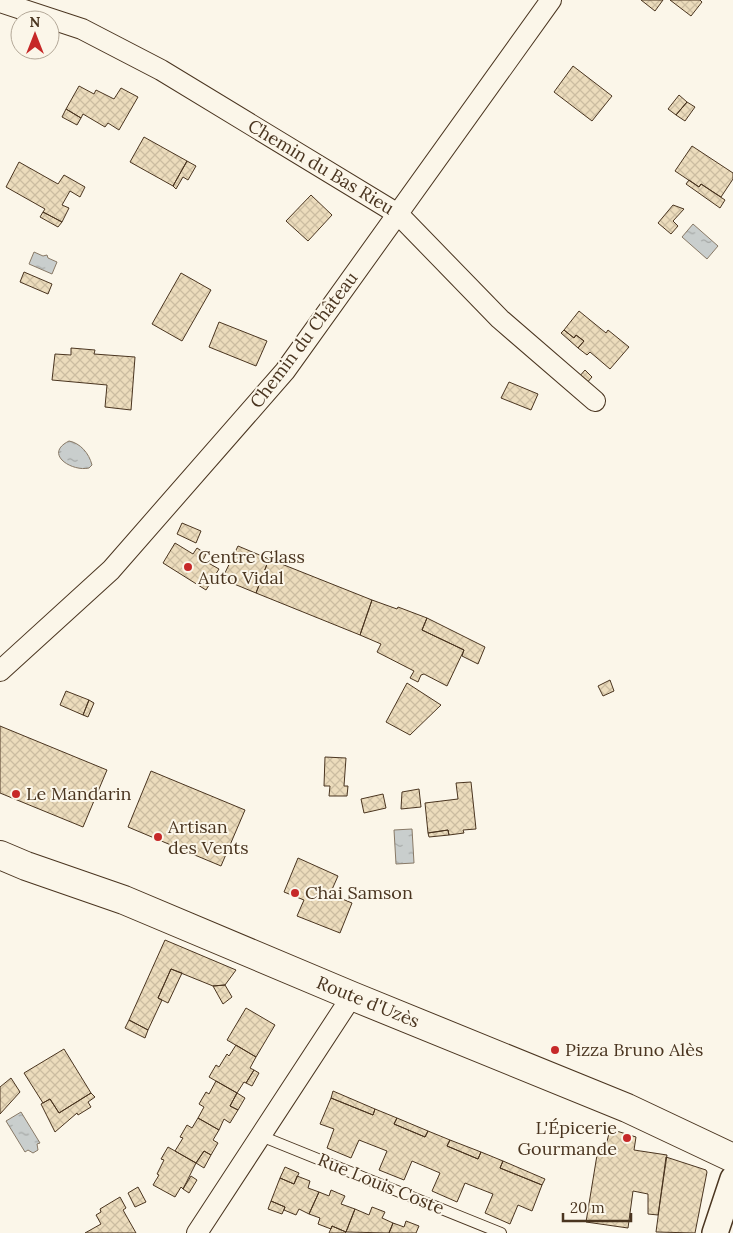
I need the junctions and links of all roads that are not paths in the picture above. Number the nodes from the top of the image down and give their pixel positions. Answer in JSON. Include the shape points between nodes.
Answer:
{"nodes":[{"id":1,"x":551,"y":0,"type":"edge"},
{"id":2,"x":0,"y":2,"type":"edge"},
{"id":3,"x":398,"y":214,"type":"junction"},
{"id":4,"x":595,"y":401,"type":"dead end"},
{"id":5,"x":0,"y":671,"type":"edge"},
{"id":6,"x":0,"y":855,"type":"edge"},
{"id":7,"x":352,"y":996,"type":"junction"},
{"id":8,"x":261,"y":1136,"type":"junction"},
{"id":9,"x":733,"y":1158,"type":"edge"},
{"id":10,"x":733,"y":1179,"type":"edge"},
{"id":11,"x":198,"y":1233,"type":"edge"},
{"id":12,"x":501,"y":1233,"type":"edge"},
{"id":13,"x":715,"y":1233,"type":"edge"}],
"edges":[{"from":1,"to":3,"type":"street","name":"Chemin du Château"},
{"from":2,"to":3,"type":"street","name":"Chemin du Bas Rieu","via":[[82,29],[144,61]]},
{"from":3,"to":4,"type":"street","name":"Chemin du Bas Rieu","via":[[500,319]]},
{"from":3,"to":5,"type":"street","name":"Chemin du Château","via":[[279,378],[111,570]]},
{"from":6,"to":7,"type":"main road","name":"Route d'Uzès","via":[[124,900]]},
{"from":7,"to":8,"type":"street"},
{"from":7,"to":9,"type":"main road","name":"Route d'Uzès","via":[[627,1108]]},
{"from":8,"to":11,"type":"street"},
{"from":8,"to":12,"type":"lane","name":"Rue Louis Coste"},
{"from":10,"to":13,"type":"street"}]}
